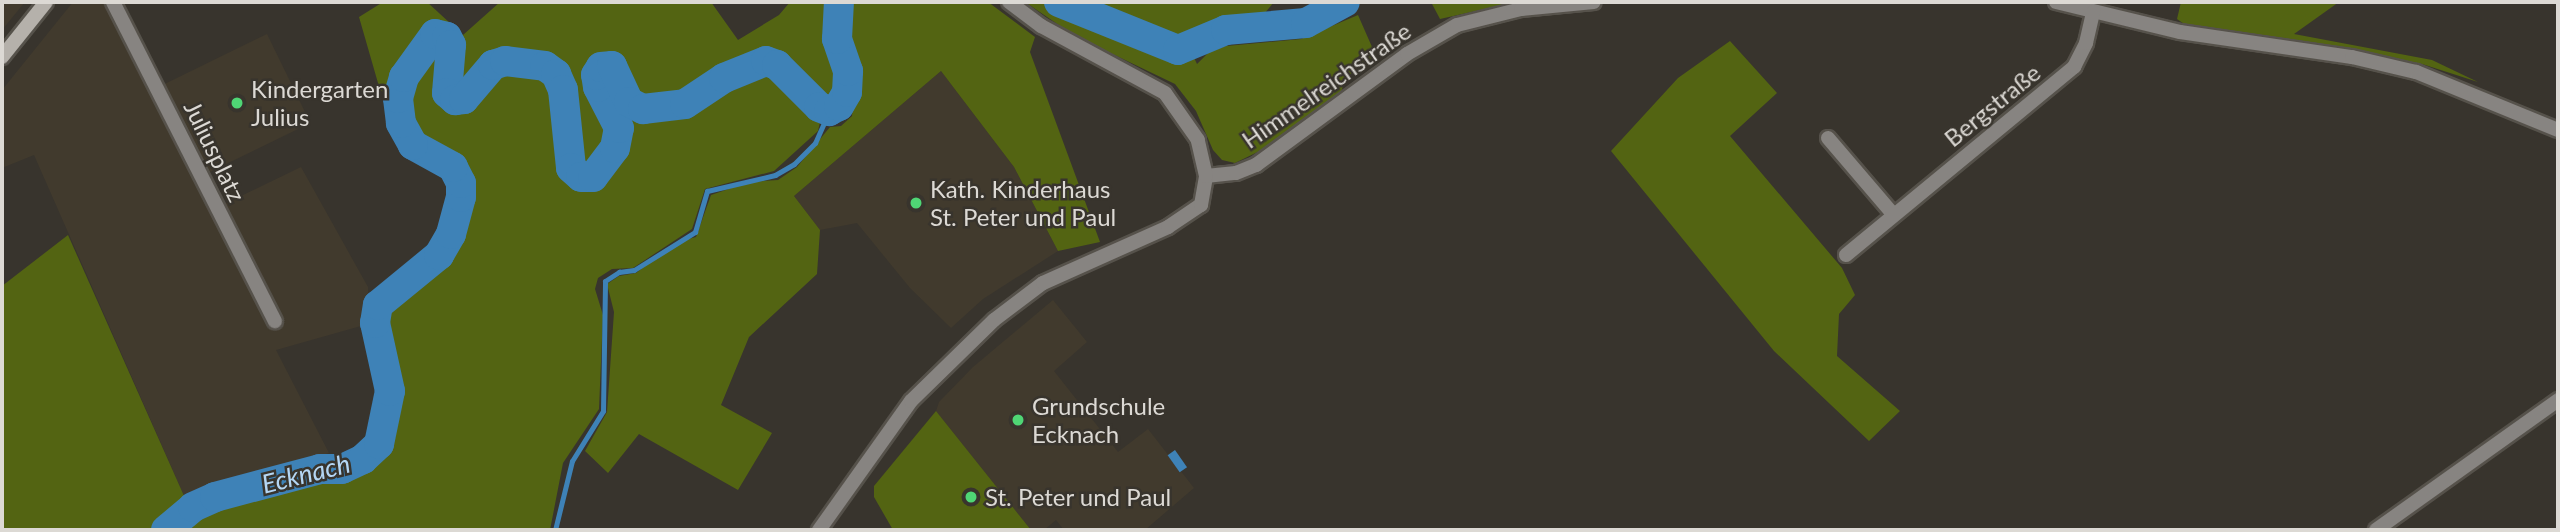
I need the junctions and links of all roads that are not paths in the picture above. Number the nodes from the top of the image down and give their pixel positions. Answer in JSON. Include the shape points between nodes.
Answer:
{"nodes":[{"id":1,"x":46,"y":2,"type":"edge"},
{"id":2,"x":113,"y":2,"type":"edge"},
{"id":3,"x":1009,"y":2,"type":"edge"},
{"id":4,"x":1594,"y":2,"type":"edge"},
{"id":5,"x":2056,"y":2,"type":"edge"},
{"id":6,"x":2093,"y":12,"type":"junction"},
{"id":7,"x":2,"y":57,"type":"edge"},
{"id":8,"x":2558,"y":130,"type":"edge"},
{"id":9,"x":1828,"y":138,"type":"dead end"},
{"id":10,"x":1206,"y":176,"type":"junction"},
{"id":11,"x":1893,"y":214,"type":"junction"},
{"id":12,"x":1846,"y":255,"type":"dead end"},
{"id":13,"x":275,"y":321,"type":"dead end"},
{"id":14,"x":2558,"y":400,"type":"edge"},
{"id":15,"x":819,"y":530,"type":"edge"},
{"id":16,"x":2376,"y":530,"type":"edge"}],
"edges":[{"from":1,"to":7,"type":"main road"},
{"from":2,"to":13,"type":"street","name":"Juliusplatz"},
{"from":3,"to":10,"type":"street","via":[[1041,26],[1165,93],[1198,140]]},
{"from":4,"to":10,"type":"street","name":"Himmelreichstraße","via":[[1521,9],[1457,25],[1407,54],[1256,165],[1236,173]]},
{"from":5,"to":6,"type":"street"},
{"from":6,"to":8,"type":"street","via":[[2246,44],[2352,57],[2416,72]]},
{"from":6,"to":11,"type":"street","name":"Bergstraße","via":[[2086,43],[2074,67]]},
{"from":9,"to":11,"type":"street"},
{"from":10,"to":15,"type":"street","via":[[1201,205],[1189,217],[1043,283],[958,351],[911,401]]},
{"from":11,"to":12,"type":"street","name":"Bergstraße"},
{"from":14,"to":16,"type":"street"}]}
